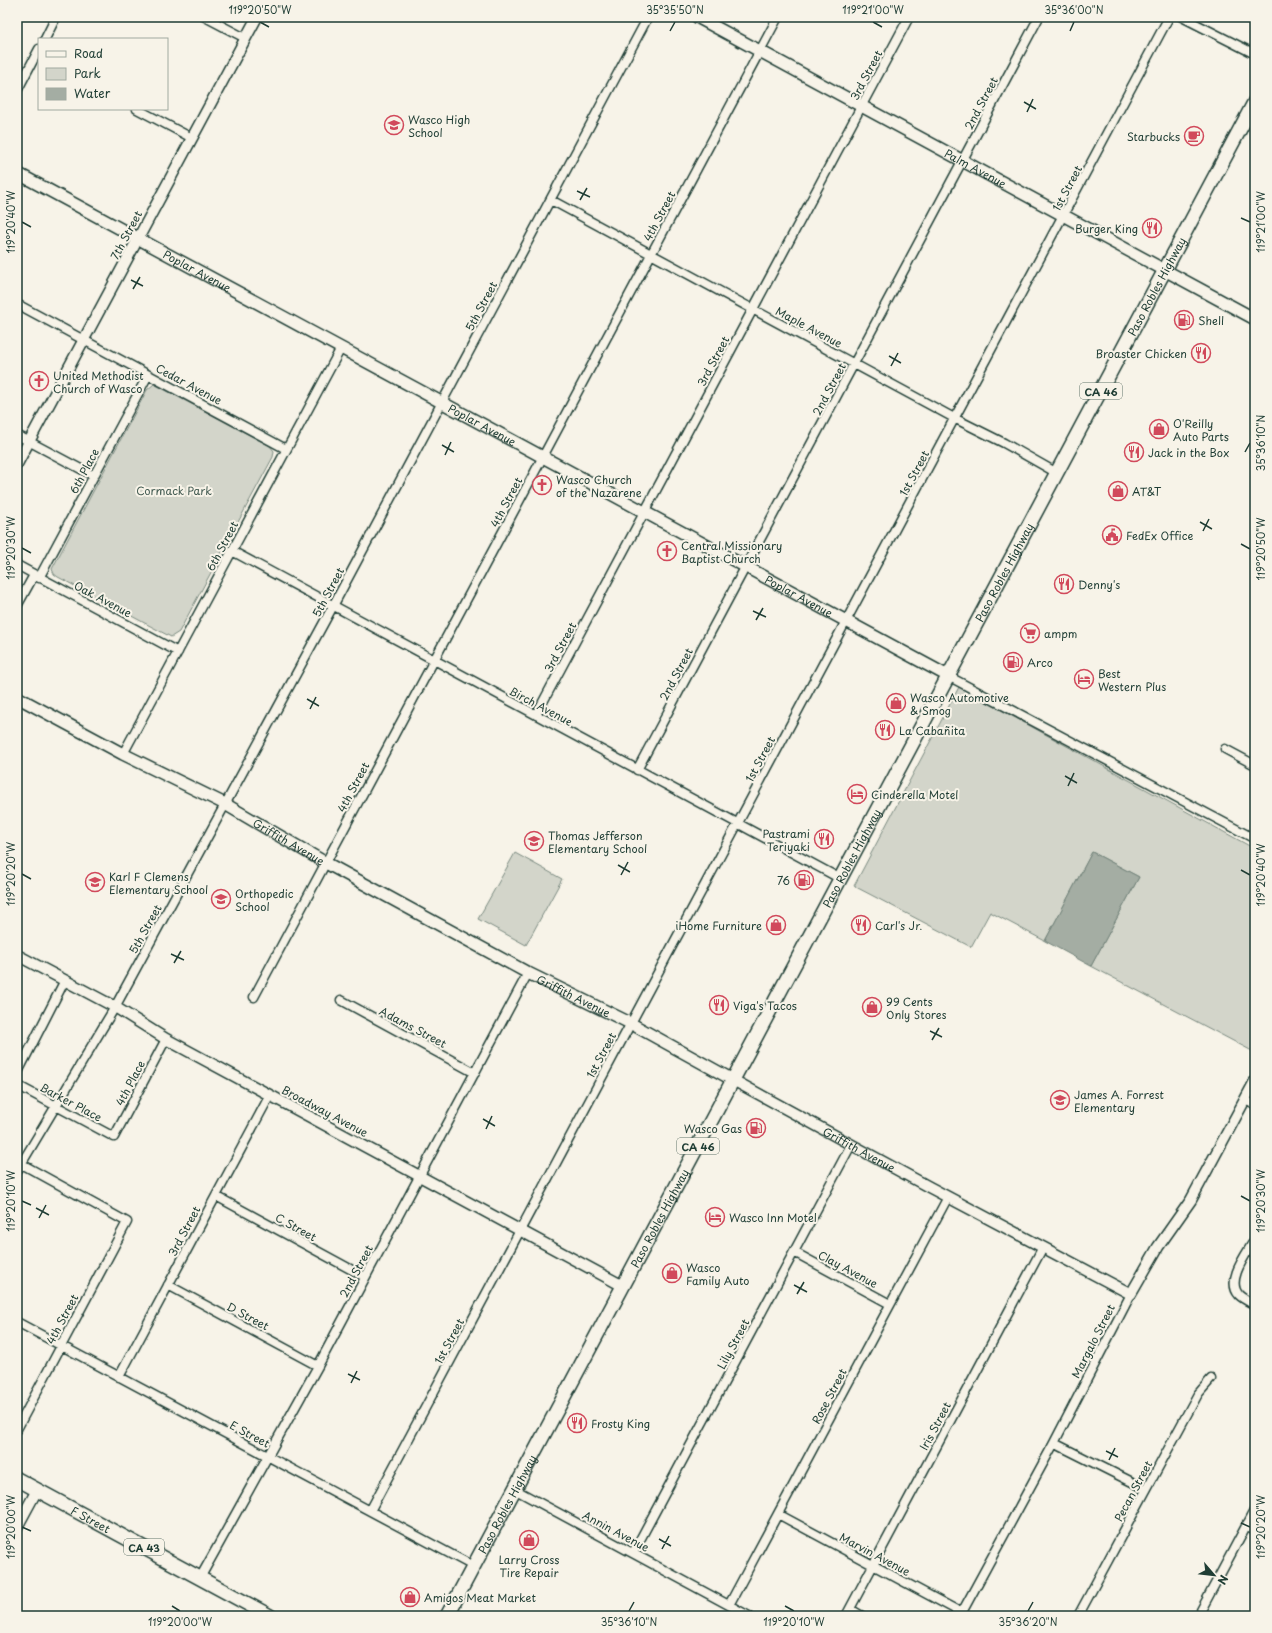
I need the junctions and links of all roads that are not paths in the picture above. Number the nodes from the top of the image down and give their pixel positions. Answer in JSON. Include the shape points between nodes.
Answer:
{"nodes":[{"id":1,"x":56,"y":17,"type":"edge"},
{"id":2,"x":205,"y":17,"type":"edge"},
{"id":3,"x":257,"y":17,"type":"edge"},
{"id":4,"x":648,"y":17,"type":"edge"},
{"id":5,"x":697,"y":17,"type":"edge"},
{"id":6,"x":778,"y":17,"type":"edge"},
{"id":7,"x":909,"y":17,"type":"edge"},
{"id":8,"x":1039,"y":17,"type":"edge"},
{"id":9,"x":1169,"y":17,"type":"edge"},
{"id":10,"x":1182,"y":17,"type":"edge"},
{"id":11,"x":46,"y":38,"type":"edge"},
{"id":12,"x":245,"y":38,"type":"junction"},
{"id":13,"x":760,"y":51,"type":"junction"},
{"id":14,"x":38,"y":53,"type":"edge"},
{"id":15,"x":1255,"y":54,"type":"edge"},
{"id":16,"x":17,"y":91,"type":"edge"},
{"id":17,"x":1255,"y":101,"type":"edge"},
{"id":18,"x":862,"y":106,"type":"junction"},
{"id":19,"x":139,"y":110,"type":"edge"},
{"id":20,"x":192,"y":138,"type":"junction"},
{"id":21,"x":963,"y":161,"type":"junction"},
{"id":22,"x":17,"y":173,"type":"edge"},
{"id":23,"x":551,"y":200,"type":"junction"},
{"id":24,"x":1064,"y":216,"type":"junction"},
{"id":25,"x":138,"y":238,"type":"junction"},
{"id":26,"x":652,"y":254,"type":"junction"},
{"id":27,"x":1166,"y":270,"type":"junction"},
{"id":28,"x":17,"y":304,"type":"edge"},
{"id":29,"x":753,"y":309,"type":"junction"},
{"id":30,"x":1255,"y":319,"type":"edge"},
{"id":31,"x":84,"y":340,"type":"junction"},
{"id":32,"x":341,"y":348,"type":"junction"},
{"id":33,"x":854,"y":364,"type":"junction"},
{"id":34,"x":148,"y":375,"type":"junction"},
{"id":35,"x":442,"y":403,"type":"junction"},
{"id":36,"x":956,"y":419,"type":"junction"},
{"id":37,"x":17,"y":435,"type":"edge"},
{"id":38,"x":29,"y":441,"type":"junction"},
{"id":39,"x":286,"y":449,"type":"junction"},
{"id":40,"x":543,"y":457,"type":"junction"},
{"id":41,"x":17,"y":464,"type":"edge"},
{"id":42,"x":1057,"y":473,"type":"junction"},
{"id":43,"x":94,"y":476,"type":"junction"},
{"id":44,"x":644,"y":512,"type":"junction"},
{"id":45,"x":232,"y":551,"type":"junction"},
{"id":46,"x":17,"y":566,"type":"edge"},
{"id":47,"x":746,"y":567,"type":"junction"},
{"id":48,"x":37,"y":576,"type":"junction"},
{"id":49,"x":17,"y":606,"type":"edge"},
{"id":50,"x":333,"y":606,"type":"junction"},
{"id":51,"x":846,"y":621,"type":"junction"},
{"id":52,"x":178,"y":652,"type":"junction"},
{"id":53,"x":434,"y":660,"type":"junction"},
{"id":54,"x":948,"y":676,"type":"junction"},
{"id":55,"x":17,"y":697,"type":"edge"},
{"id":56,"x":536,"y":715,"type":"junction"},
{"id":57,"x":1225,"y":749,"type":"dead end"},
{"id":58,"x":123,"y":754,"type":"junction"},
{"id":59,"x":1255,"y":765,"type":"edge"},
{"id":60,"x":637,"y":770,"type":"junction"},
{"id":61,"x":225,"y":804,"type":"junction"},
{"id":62,"x":738,"y":822,"type":"junction"},
{"id":63,"x":1255,"y":839,"type":"edge"},
{"id":64,"x":326,"y":863,"type":"junction"},
{"id":65,"x":841,"y":879,"type":"junction"},
{"id":66,"x":17,"y":955,"type":"edge"},
{"id":67,"x":528,"y":973,"type":"junction"},
{"id":68,"x":65,"y":980,"type":"junction"},
{"id":69,"x":254,"y":997,"type":"dead end"},
{"id":70,"x":341,"y":1000,"type":"dead end"},
{"id":71,"x":115,"y":1007,"type":"junction"},
{"id":72,"x":630,"y":1023,"type":"junction"},
{"id":73,"x":166,"y":1039,"type":"junction"},
{"id":74,"x":475,"y":1073,"type":"junction"},
{"id":75,"x":17,"y":1074,"type":"edge"},
{"id":76,"x":733,"y":1080,"type":"junction"},
{"id":77,"x":1255,"y":1081,"type":"edge"},
{"id":78,"x":17,"y":1085,"type":"edge"},
{"id":79,"x":270,"y":1095,"type":"junction"},
{"id":80,"x":1245,"y":1100,"type":"junction"},
{"id":81,"x":1255,"y":1105,"type":"edge"},
{"id":82,"x":56,"y":1106,"type":"junction"},
{"id":83,"x":114,"y":1137,"type":"joint"},
{"id":84,"x":851,"y":1145,"type":"junction"},
{"id":85,"x":18,"y":1166,"type":"edge"},
{"id":86,"x":420,"y":1176,"type":"junction"},
{"id":87,"x":216,"y":1196,"type":"junction"},
{"id":88,"x":948,"y":1196,"type":"junction"},
{"id":89,"x":520,"y":1230,"type":"junction"},
{"id":90,"x":1255,"y":1238,"type":"edge"},
{"id":91,"x":1043,"y":1247,"type":"junction"},
{"id":92,"x":794,"y":1252,"type":"junction"},
{"id":93,"x":365,"y":1277,"type":"junction"},
{"id":94,"x":168,"y":1285,"type":"junction"},
{"id":95,"x":623,"y":1286,"type":"junction"},
{"id":96,"x":1131,"y":1294,"type":"junction"},
{"id":97,"x":890,"y":1304,"type":"junction"},
{"id":98,"x":1255,"y":1304,"type":"edge"},
{"id":99,"x":17,"y":1322,"type":"edge"},
{"id":100,"x":61,"y":1346,"type":"junction"},
{"id":101,"x":318,"y":1366,"type":"junction"},
{"id":102,"x":118,"y":1377,"type":"junction"},
{"id":103,"x":1212,"y":1378,"type":"dead end"},
{"id":104,"x":17,"y":1428,"type":"edge"},
{"id":105,"x":1054,"y":1443,"type":"junction"},
{"id":106,"x":267,"y":1455,"type":"junction"},
{"id":107,"x":17,"y":1479,"type":"edge"},
{"id":108,"x":514,"y":1489,"type":"junction"},
{"id":109,"x":37,"y":1490,"type":"junction"},
{"id":110,"x":1146,"y":1490,"type":"junction"},
{"id":111,"x":1255,"y":1508,"type":"edge"},
{"id":112,"x":370,"y":1510,"type":"junction"},
{"id":113,"x":778,"y":1514,"type":"junction"},
{"id":114,"x":1246,"y":1525,"type":"junction"},
{"id":115,"x":17,"y":1527,"type":"edge"},
{"id":116,"x":1255,"y":1530,"type":"edge"},
{"id":117,"x":633,"y":1553,"type":"junction"},
{"id":118,"x":873,"y":1565,"type":"junction"},
{"id":119,"x":473,"y":1566,"type":"junction"},
{"id":120,"x":200,"y":1578,"type":"junction"},
{"id":121,"x":729,"y":1605,"type":"junction"},
{"id":122,"x":848,"y":1612,"type":"edge"},
{"id":123,"x":961,"y":1615,"type":"edge"},
{"id":124,"x":270,"y":1616,"type":"edge"},
{"id":125,"x":447,"y":1616,"type":"edge"},
{"id":126,"x":749,"y":1616,"type":"edge"},
{"id":127,"x":862,"y":1616,"type":"edge"},
{"id":128,"x":1078,"y":1616,"type":"edge"},
{"id":129,"x":1198,"y":1616,"type":"edge"}],
"edges":[{"from":1,"to":11,"type":"street"},
{"from":2,"to":12,"type":"street"},
{"from":3,"to":12,"type":"street","name":"7th Street"},
{"from":4,"to":23,"type":"street","name":"5th Street"},
{"from":5,"to":13,"type":"main road","name":"Palm Avenue"},
{"from":6,"to":13,"type":"street","name":"4th Street"},
{"from":7,"to":18,"type":"street","name":"3rd Street"},
{"from":8,"to":21,"type":"street","name":"2nd Street"},
{"from":9,"to":24,"type":"street","name":"1st Street"},
{"from":10,"to":15,"type":"street"},
{"from":12,"to":20,"type":"street","name":"7th Street"},
{"from":13,"to":18,"type":"main road","name":"Palm Avenue"},
{"from":13,"to":26,"type":"street","name":"4th Street"},
{"from":14,"to":16,"type":"street"},
{"from":17,"to":27,"type":"main road","name":"Paso Robles Highway","number":"CA 46"},
{"from":18,"to":21,"type":"main road","name":"Palm Avenue"},
{"from":18,"to":29,"type":"street","name":"3rd Street"},
{"from":19,"to":20,"type":"street"},
{"from":20,"to":25,"type":"street","name":"7th Street"},
{"from":21,"to":24,"type":"main road","name":"Palm Avenue"},
{"from":21,"to":33,"type":"street","name":"2nd Street"},
{"from":22,"to":25,"type":"main road","name":"Poplar Avenue"},
{"from":23,"to":26,"type":"street","name":"Maple Avenue"},
{"from":23,"to":35,"type":"street","name":"5th Street"},
{"from":24,"to":27,"type":"main road","name":"Palm Avenue"},
{"from":24,"to":36,"type":"street","name":"1st Street"},
{"from":25,"to":31,"type":"street","name":"7th Street"},
{"from":25,"to":32,"type":"main road","name":"Poplar Avenue"},
{"from":26,"to":29,"type":"street","name":"Maple Avenue"},
{"from":26,"to":40,"type":"street","name":"4th Street"},
{"from":27,"to":30,"type":"main road","name":"Palm Avenue"},
{"from":27,"to":42,"type":"main road","name":"Paso Robles Highway","number":"CA 46"},
{"from":28,"to":31,"type":"street","name":"Cedar Avenue"},
{"from":29,"to":33,"type":"street","name":"Maple Avenue"},
{"from":29,"to":44,"type":"street","name":"3rd Street"},
{"from":31,"to":34,"type":"street","name":"Cedar Avenue"},
{"from":31,"to":38,"type":"street","name":"7th Street"},
{"from":32,"to":35,"type":"main road","name":"Poplar Avenue"},
{"from":32,"to":39,"type":"street","name":"6th Street"},
{"from":33,"to":36,"type":"street","name":"Maple Avenue"},
{"from":33,"to":47,"type":"street","name":"2nd Street"},
{"from":34,"to":39,"type":"street","name":"Cedar Avenue"},
{"from":34,"to":43,"type":"street","name":"6th Place"},
{"from":35,"to":40,"type":"main road","name":"Poplar Avenue"},
{"from":35,"to":50,"type":"street","name":"5th Street"},
{"from":36,"to":42,"type":"street","name":"Maple Avenue"},
{"from":36,"to":51,"type":"street","name":"1st Street"},
{"from":37,"to":38,"type":"street"},
{"from":38,"to":41,"type":"street","name":"7th Street"},
{"from":38,"to":43,"type":"street"},
{"from":39,"to":45,"type":"street","name":"6th Street"},
{"from":40,"to":44,"type":"main road","name":"Poplar Avenue"},
{"from":40,"to":53,"type":"street","name":"4th Street"},
{"from":42,"to":54,"type":"main road","name":"Paso Robles Highway","number":"CA 46"},
{"from":43,"to":48,"type":"street","name":"6th Place"},
{"from":44,"to":47,"type":"main road","name":"Poplar Avenue"},
{"from":44,"to":56,"type":"street","name":"3rd Street"},
{"from":45,"to":50,"type":"street","name":"Birch Avenue"},
{"from":45,"to":52,"type":"street","name":"6th Street"},
{"from":46,"to":48,"type":"street","name":"Oak Avenue"},
{"from":47,"to":51,"type":"main road","name":"Poplar Avenue"},
{"from":47,"to":60,"type":"street","name":"2nd Street"},
{"from":48,"to":49,"type":"street","name":"6th Place"},
{"from":48,"to":52,"type":"street","name":"Oak Avenue"},
{"from":50,"to":53,"type":"street","name":"Birch Avenue"},
{"from":50,"to":61,"type":"street","name":"5th Street"},
{"from":51,"to":54,"type":"main road","name":"Poplar Avenue"},
{"from":51,"to":62,"type":"street","name":"1st Street"},
{"from":52,"to":58,"type":"street","name":"6th Street"},
{"from":53,"to":56,"type":"street","name":"Birch Avenue"},
{"from":53,"to":64,"type":"street","name":"4th Street"},
{"from":54,"to":63,"type":"street"},
{"from":54,"to":65,"type":"main road","name":"Paso Robles Highway","number":"CA 46"},
{"from":55,"to":58,"type":"main road","name":"Griffith Avenue"},
{"from":56,"to":60,"type":"street","name":"Birch Avenue"},
{"from":57,"to":59,"type":"street"},
{"from":58,"to":61,"type":"main road","name":"Griffith Avenue"},
{"from":60,"to":62,"type":"street","name":"Birch Avenue"},
{"from":61,"to":64,"type":"main road","name":"Griffith Avenue"},
{"from":61,"to":71,"type":"street","name":"5th Street"},
{"from":62,"to":65,"type":"street","name":"Birch Avenue"},
{"from":62,"to":72,"type":"street","name":"1st Street"},
{"from":64,"to":67,"type":"main road","name":"Griffith Avenue"},
{"from":64,"to":69,"type":"street","name":"4th Street"},
{"from":65,"to":76,"type":"main road","name":"Paso Robles Highway","number":"CA 46"},
{"from":66,"to":68,"type":"street","name":"Broadway Avenue"},
{"from":67,"to":72,"type":"main road","name":"Griffith Avenue"},
{"from":67,"to":74,"type":"street","name":"2nd Street"},
{"from":68,"to":71,"type":"street","name":"Broadway Avenue"},
{"from":68,"to":75,"type":"street"},
{"from":70,"to":74,"type":"street","name":"Adams Street"},
{"from":71,"to":73,"type":"street","name":"Broadway Avenue"},
{"from":71,"to":82,"type":"street","name":"5th Street"},
{"from":72,"to":76,"type":"main road","name":"Griffith Avenue"},
{"from":72,"to":89,"type":"street","name":"1st Street"},
{"from":73,"to":79,"type":"street","name":"Broadway Avenue"},
{"from":73,"to":83,"type":"street","name":"4th Place"},
{"from":74,"to":86,"type":"street","name":"2nd Street"},
{"from":76,"to":84,"type":"street","name":"Griffith Avenue"},
{"from":76,"to":95,"type":"main road","name":"Paso Robles Highway","number":"CA 46"},
{"from":77,"to":80,"type":"street","name":"Margalo Street"},
{"from":78,"to":82,"type":"street","name":"Barker Place"},
{"from":79,"to":86,"type":"street","name":"Broadway Avenue"},
{"from":79,"to":87,"type":"street","name":"3rd Street"},
{"from":80,"to":81,"type":"street"},
{"from":80,"to":96,"type":"street","name":"Margalo Street","via":[[1191,1200],[1158,1247]]},
{"from":82,"to":83,"type":"street","name":"Barker Place"},
{"from":82,"to":85,"type":"street","name":"5th Street"},
{"from":84,"to":88,"type":"street","name":"Griffith Avenue"},
{"from":84,"to":92,"type":"street","name":"Lily Street"},
{"from":85,"to":100,"type":"street","name":"4th Street","via":[[128,1222]]},
{"from":86,"to":89,"type":"street","name":"Broadway Avenue"},
{"from":86,"to":93,"type":"street","name":"2nd Street"},
{"from":87,"to":93,"type":"street","name":"C Street"},
{"from":87,"to":94,"type":"street","name":"3rd Street"},
{"from":88,"to":91,"type":"street","name":"Griffith Avenue"},
{"from":88,"to":97,"type":"street","name":"Rose Street"},
{"from":89,"to":95,"type":"street","name":"Broadway Avenue"},
{"from":89,"to":112,"type":"street","name":"1st Street"},
{"from":90,"to":98,"type":"street","via":[[1236,1275],[1235,1289]]},
{"from":91,"to":96,"type":"street","name":"Griffith Avenue"},
{"from":91,"to":118,"type":"street","name":"Iris Street"},
{"from":92,"to":97,"type":"street","name":"Clay Avenue"},
{"from":92,"to":117,"type":"street","name":"Lily Street"},
{"from":93,"to":101,"type":"street","name":"2nd Street"},
{"from":94,"to":101,"type":"street","name":"D Street"},
{"from":94,"to":102,"type":"street","name":"3rd Street"},
{"from":95,"to":108,"type":"main road","name":"Paso Robles Highway","number":"CA 46"},
{"from":96,"to":105,"type":"street","name":"Margalo Street"},
{"from":97,"to":113,"type":"street","name":"Rose Street"},
{"from":99,"to":100,"type":"street","name":"E Street"},
{"from":100,"to":102,"type":"street","name":"E Street"},
{"from":100,"to":104,"type":"street","name":"4th Street"},
{"from":101,"to":106,"type":"street","name":"2nd Street"},
{"from":102,"to":106,"type":"street","name":"E Street"},
{"from":103,"to":110,"type":"street","name":"Pecan Street","via":[[1198,1394]]},
{"from":105,"to":110,"type":"street"},
{"from":105,"to":123,"type":"street","name":"Margalo Street"},
{"from":106,"to":112,"type":"street","name":"E Street"},
{"from":106,"to":120,"type":"street","name":"2nd Street"},
{"from":107,"to":109,"type":"main road","name":"F Street","number":"CA 43"},
{"from":108,"to":117,"type":"street","name":"Annin Avenue"},
{"from":108,"to":119,"type":"main road","name":"Paso Robles Highway","number":"CA 46"},
{"from":109,"to":115,"type":"street"},
{"from":109,"to":120,"type":"main road","name":"F Street","number":"CA 43"},
{"from":110,"to":128,"type":"street","name":"Pecan Street"},
{"from":111,"to":114,"type":"street"},
{"from":112,"to":119,"type":"street","name":"E Street"},
{"from":113,"to":118,"type":"street","name":"Marvin Avenue"},
{"from":113,"to":121,"type":"street","name":"Rose Street"},
{"from":114,"to":116,"type":"street"},
{"from":114,"to":129,"type":"street"},
{"from":117,"to":121,"type":"street","name":"Annin Avenue"},
{"from":118,"to":122,"type":"street","name":"Iris Street"},
{"from":118,"to":123,"type":"street","name":"Marvin Avenue"},
{"from":119,"to":125,"type":"main road","name":"Paso Robles Highway","number":"CA 46"},
{"from":120,"to":124,"type":"main road","name":"F Street","number":"CA 43"},
{"from":121,"to":126,"type":"street","name":"Annin Avenue"},
{"from":122,"to":127,"type":"street"}]}
